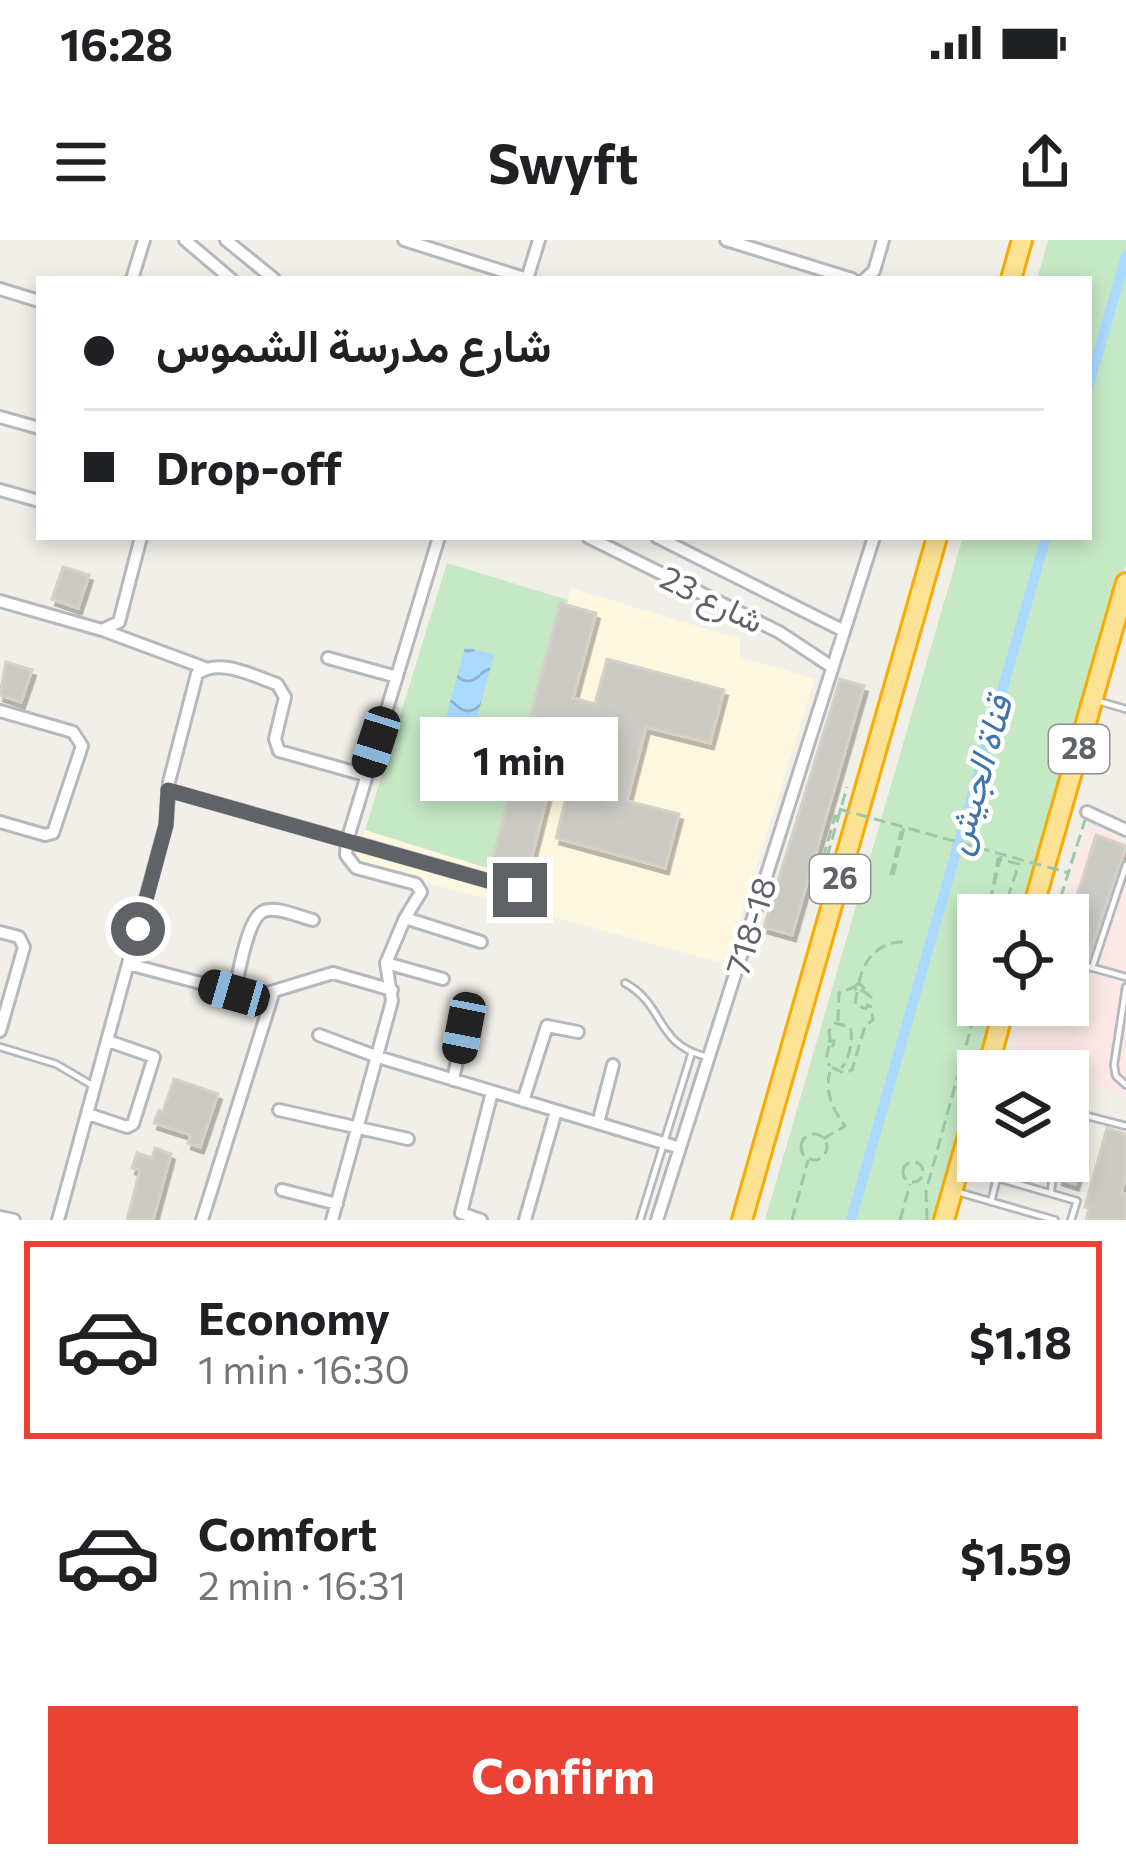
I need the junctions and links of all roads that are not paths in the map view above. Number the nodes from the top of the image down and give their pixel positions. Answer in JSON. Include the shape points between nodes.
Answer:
{"nodes":[{"id":1,"x":144,"y":240,"type":"edge"},
{"id":2,"x":185,"y":240,"type":"edge"},
{"id":3,"x":226,"y":240,"type":"edge"},
{"id":4,"x":248,"y":240,"type":"edge"},
{"id":5,"x":404,"y":240,"type":"edge"},
{"id":6,"x":539,"y":240,"type":"edge"},
{"id":7,"x":726,"y":240,"type":"edge"},
{"id":8,"x":883,"y":240,"type":"edge"},
{"id":9,"x":1022,"y":240,"type":"edge"},
{"id":10,"x":243,"y":254,"type":"junction"},
{"id":11,"x":134,"y":276,"type":"edge"},
{"id":12,"x":227,"y":276,"type":"edge"},
{"id":13,"x":270,"y":276,"type":"edge"},
{"id":14,"x":518,"y":276,"type":"edge"},
{"id":15,"x":528,"y":276,"type":"edge"},
{"id":16,"x":842,"y":276,"type":"edge"},
{"id":17,"x":868,"y":276,"type":"edge"},
{"id":18,"x":1012,"y":276,"type":"edge"},
{"id":19,"x":0,"y":289,"type":"edge"},
{"id":20,"x":36,"y":300,"type":"edge"},
{"id":21,"x":0,"y":417,"type":"edge"},
{"id":22,"x":36,"y":427,"type":"edge"},
{"id":23,"x":0,"y":490,"type":"edge"},
{"id":24,"x":36,"y":500,"type":"edge"},
{"id":25,"x":139,"y":540,"type":"edge"},
{"id":26,"x":438,"y":540,"type":"edge"},
{"id":27,"x":594,"y":540,"type":"edge"},
{"id":28,"x":663,"y":540,"type":"edge"},
{"id":29,"x":873,"y":540,"type":"edge"},
{"id":30,"x":936,"y":540,"type":"edge"},
{"id":31,"x":1126,"y":583,"type":"edge"},
{"id":32,"x":0,"y":601,"type":"edge"},
{"id":33,"x":791,"y":605,"type":"junction"},
{"id":34,"x":102,"y":630,"type":"junction"},
{"id":35,"x":844,"y":631,"type":"junction"},
{"id":36,"x":779,"y":632,"type":"junction"},
{"id":37,"x":328,"y":658,"type":"dead end"},
{"id":38,"x":832,"y":667,"type":"junction"},
{"id":39,"x":205,"y":668,"type":"junction"},
{"id":40,"x":397,"y":677,"type":"junction"},
{"id":41,"x":1093,"y":699,"type":"junction"},
{"id":42,"x":1126,"y":709,"type":"edge"},
{"id":43,"x":0,"y":711,"type":"edge"},
{"id":44,"x":365,"y":775,"type":"junction"},
{"id":45,"x":168,"y":790,"type":"junction"},
{"id":46,"x":1087,"y":812,"type":"road end"},
{"id":47,"x":0,"y":822,"type":"edge"},
{"id":48,"x":1126,"y":830,"type":"edge"},
{"id":49,"x":347,"y":841,"type":"junction"},
{"id":50,"x":1126,"y":865,"type":"edge"},
{"id":51,"x":520,"y":890,"type":"dead end"},
{"id":52,"x":1037,"y":894,"type":"edge"},
{"id":53,"x":405,"y":918,"type":"junction"},
{"id":54,"x":313,"y":920,"type":"dead end"},
{"id":55,"x":0,"y":932,"type":"edge"},
{"id":56,"x":481,"y":943,"type":"dead end"},
{"id":57,"x":386,"y":963,"type":"junction"},
{"id":58,"x":128,"y":964,"type":"junction"},
{"id":59,"x":1089,"y":967,"type":"edge"},
{"id":60,"x":1092,"y":968,"type":"junction"},
{"id":61,"x":1126,"y":977,"type":"edge"},
{"id":62,"x":443,"y":980,"type":"dead end"},
{"id":63,"x":625,"y":982,"type":"dead end"},
{"id":64,"x":1126,"y":987,"type":"edge"},
{"id":65,"x":392,"y":990,"type":"junction"},
{"id":66,"x":234,"y":993,"type":"junction"},
{"id":67,"x":273,"y":994,"type":"junction"},
{"id":68,"x":464,"y":1028,"type":"dead end"},
{"id":69,"x":0,"y":1031,"type":"edge"},
{"id":70,"x":578,"y":1032,"type":"dead end"},
{"id":71,"x":319,"y":1035,"type":"dead end"},
{"id":72,"x":107,"y":1041,"type":"junction"},
{"id":73,"x":0,"y":1047,"type":"edge"},
{"id":74,"x":692,"y":1052,"type":"junction"},
{"id":75,"x":710,"y":1057,"type":"junction"},
{"id":76,"x":378,"y":1058,"type":"junction"},
{"id":77,"x":613,"y":1065,"type":"dead end"},
{"id":78,"x":453,"y":1080,"type":"junction"},
{"id":79,"x":1126,"y":1085,"type":"edge"},
{"id":80,"x":95,"y":1087,"type":"junction"},
{"id":81,"x":492,"y":1091,"type":"junction"},
{"id":82,"x":523,"y":1101,"type":"junction"},
{"id":83,"x":279,"y":1111,"type":"dead end"},
{"id":84,"x":556,"y":1111,"type":"junction"},
{"id":85,"x":88,"y":1114,"type":"junction"},
{"id":86,"x":1089,"y":1116,"type":"edge"},
{"id":87,"x":598,"y":1123,"type":"junction"},
{"id":88,"x":1126,"y":1126,"type":"edge"},
{"id":89,"x":358,"y":1129,"type":"junction"},
{"id":90,"x":407,"y":1139,"type":"dead end"},
{"id":91,"x":664,"y":1143,"type":"junction"},
{"id":92,"x":677,"y":1147,"type":"junction"},
{"id":93,"x":957,"y":1173,"type":"edge"},
{"id":94,"x":997,"y":1182,"type":"edge"},
{"id":95,"x":1012,"y":1182,"type":"edge"},
{"id":96,"x":1051,"y":1182,"type":"edge"},
{"id":97,"x":282,"y":1190,"type":"dead end"},
{"id":98,"x":952,"y":1191,"type":"junction"},
{"id":99,"x":1050,"y":1193,"type":"junction"},
{"id":100,"x":991,"y":1202,"type":"junction"},
{"id":101,"x":337,"y":1204,"type":"junction"},
{"id":102,"x":0,"y":1216,"type":"edge"},
{"id":103,"x":14,"y":1220,"type":"edge"},
{"id":104,"x":58,"y":1220,"type":"edge"},
{"id":105,"x":202,"y":1220,"type":"edge"},
{"id":106,"x":332,"y":1220,"type":"edge"},
{"id":107,"x":481,"y":1220,"type":"edge"},
{"id":108,"x":525,"y":1220,"type":"edge"},
{"id":109,"x":640,"y":1220,"type":"edge"},
{"id":110,"x":657,"y":1220,"type":"edge"},
{"id":111,"x":742,"y":1220,"type":"edge"},
{"id":112,"x":944,"y":1220,"type":"edge"},
{"id":113,"x":1055,"y":1220,"type":"edge"},
{"id":114,"x":1071,"y":1220,"type":"edge"}],
"edges":[{"from":1,"to":11,"type":"street"},
{"from":2,"to":12,"type":"street"},
{"from":3,"to":10,"type":"street"},
{"from":4,"to":10,"type":"lane"},
{"from":5,"to":14,"type":"street"},
{"from":6,"to":15,"type":"street"},
{"from":7,"to":16,"type":"street"},
{"from":8,"to":17,"type":"street"},
{"from":9,"to":18,"type":"highway"},
{"from":10,"to":13,"type":"street"},
{"from":19,"to":20,"type":"street"},
{"from":21,"to":22,"type":"street"},
{"from":23,"to":24,"type":"street"},
{"from":25,"to":34,"type":"street","via":[[119,622]]},
{"from":26,"to":40,"type":"street"},
{"from":27,"to":36,"type":"street","name":"شارع 23"},
{"from":28,"to":33,"type":"street","name":"شارع 23"},
{"from":29,"to":35,"type":"street","name":"718-18"},
{"from":30,"to":111,"type":"highway","number":"26"},
{"from":31,"to":41,"type":"highway","number":"28"},
{"from":32,"to":34,"type":"street"},
{"from":33,"to":35,"type":"street","name":"شارع 23"},
{"from":33,"to":36,"type":"street"},
{"from":34,"to":39,"type":"street"},
{"from":35,"to":38,"type":"street","name":"718-18"},
{"from":36,"to":38,"type":"street","name":"شارع 23"},
{"from":37,"to":40,"type":"street"},
{"from":38,"to":75,"type":"street","name":"718-18"},
{"from":39,"to":44,"type":"street","via":[[280,686],[274,742],[281,753]]},
{"from":39,"to":45,"type":"street","via":[[193,684]]},
{"from":40,"to":44,"type":"street"},
{"from":41,"to":42,"type":"lane"},
{"from":41,"to":52,"type":"highway","number":"28"},
{"from":43,"to":47,"type":"street","via":[[73,732],[82,746],[52,833]]},
{"from":44,"to":49,"type":"street"},
{"from":45,"to":49,"type":"street"},
{"from":45,"to":58,"type":"street"},
{"from":46,"to":48,"type":"street"},
{"from":49,"to":51,"type":"street"},
{"from":49,"to":53,"type":"street","via":[[356,868],[420,888]]},
{"from":50,"to":60,"type":"lane"},
{"from":53,"to":56,"type":"street"},
{"from":53,"to":57,"type":"street"},
{"from":54,"to":66,"type":"street","via":[[276,910],[253,920]]},
{"from":55,"to":69,"type":"street","via":[[24,947]]},
{"from":57,"to":62,"type":"street"},
{"from":57,"to":65,"type":"street"},
{"from":58,"to":66,"type":"street"},
{"from":58,"to":72,"type":"street"},
{"from":59,"to":60,"type":"lane"},
{"from":60,"to":61,"type":"lane"},
{"from":63,"to":74,"type":"lane","via":[[648,997],[667,1033]]},
{"from":64,"to":79,"type":"lane","via":[[1114,1065]]},
{"from":65,"to":67,"type":"street","via":[[333,973]]},
{"from":65,"to":76,"type":"street"},
{"from":66,"to":67,"type":"street"},
{"from":67,"to":105,"type":"street"},
{"from":68,"to":78,"type":"street"},
{"from":70,"to":82,"type":"street","via":[[547,1026]]},
{"from":71,"to":76,"type":"street"},
{"from":72,"to":80,"type":"street"},
{"from":72,"to":85,"type":"street","via":[[154,1057],[133,1124]]},
{"from":73,"to":80,"type":"lane","via":[[56,1064]]},
{"from":74,"to":75,"type":"lane"},
{"from":74,"to":91,"type":"lane"},
{"from":75,"to":92,"type":"street","name":"718-18"},
{"from":76,"to":78,"type":"street"},
{"from":76,"to":89,"type":"street"},
{"from":77,"to":87,"type":"street"},
{"from":78,"to":81,"type":"street"},
{"from":80,"to":85,"type":"street"},
{"from":81,"to":82,"type":"street"},
{"from":81,"to":107,"type":"street","via":[[461,1213]]},
{"from":82,"to":84,"type":"street"},
{"from":83,"to":89,"type":"street"},
{"from":84,"to":87,"type":"street"},
{"from":84,"to":108,"type":"street"},
{"from":85,"to":104,"type":"street"},
{"from":86,"to":88,"type":"lane"},
{"from":87,"to":91,"type":"street"},
{"from":89,"to":90,"type":"street"},
{"from":89,"to":101,"type":"street"},
{"from":91,"to":92,"type":"street"},
{"from":91,"to":109,"type":"lane"},
{"from":92,"to":110,"type":"street","name":"718-18"},
{"from":93,"to":98,"type":"highway"},
{"from":94,"to":100,"type":"lane"},
{"from":95,"to":99,"type":"lane"},
{"from":96,"to":99,"type":"lane"},
{"from":97,"to":101,"type":"street"},
{"from":98,"to":100,"type":"lane"},
{"from":98,"to":112,"type":"highway"},
{"from":99,"to":114,"type":"lane","via":[[1077,1202]]},
{"from":100,"to":113,"type":"lane"},
{"from":101,"to":106,"type":"street"},
{"from":102,"to":103,"type":"street"}]}
